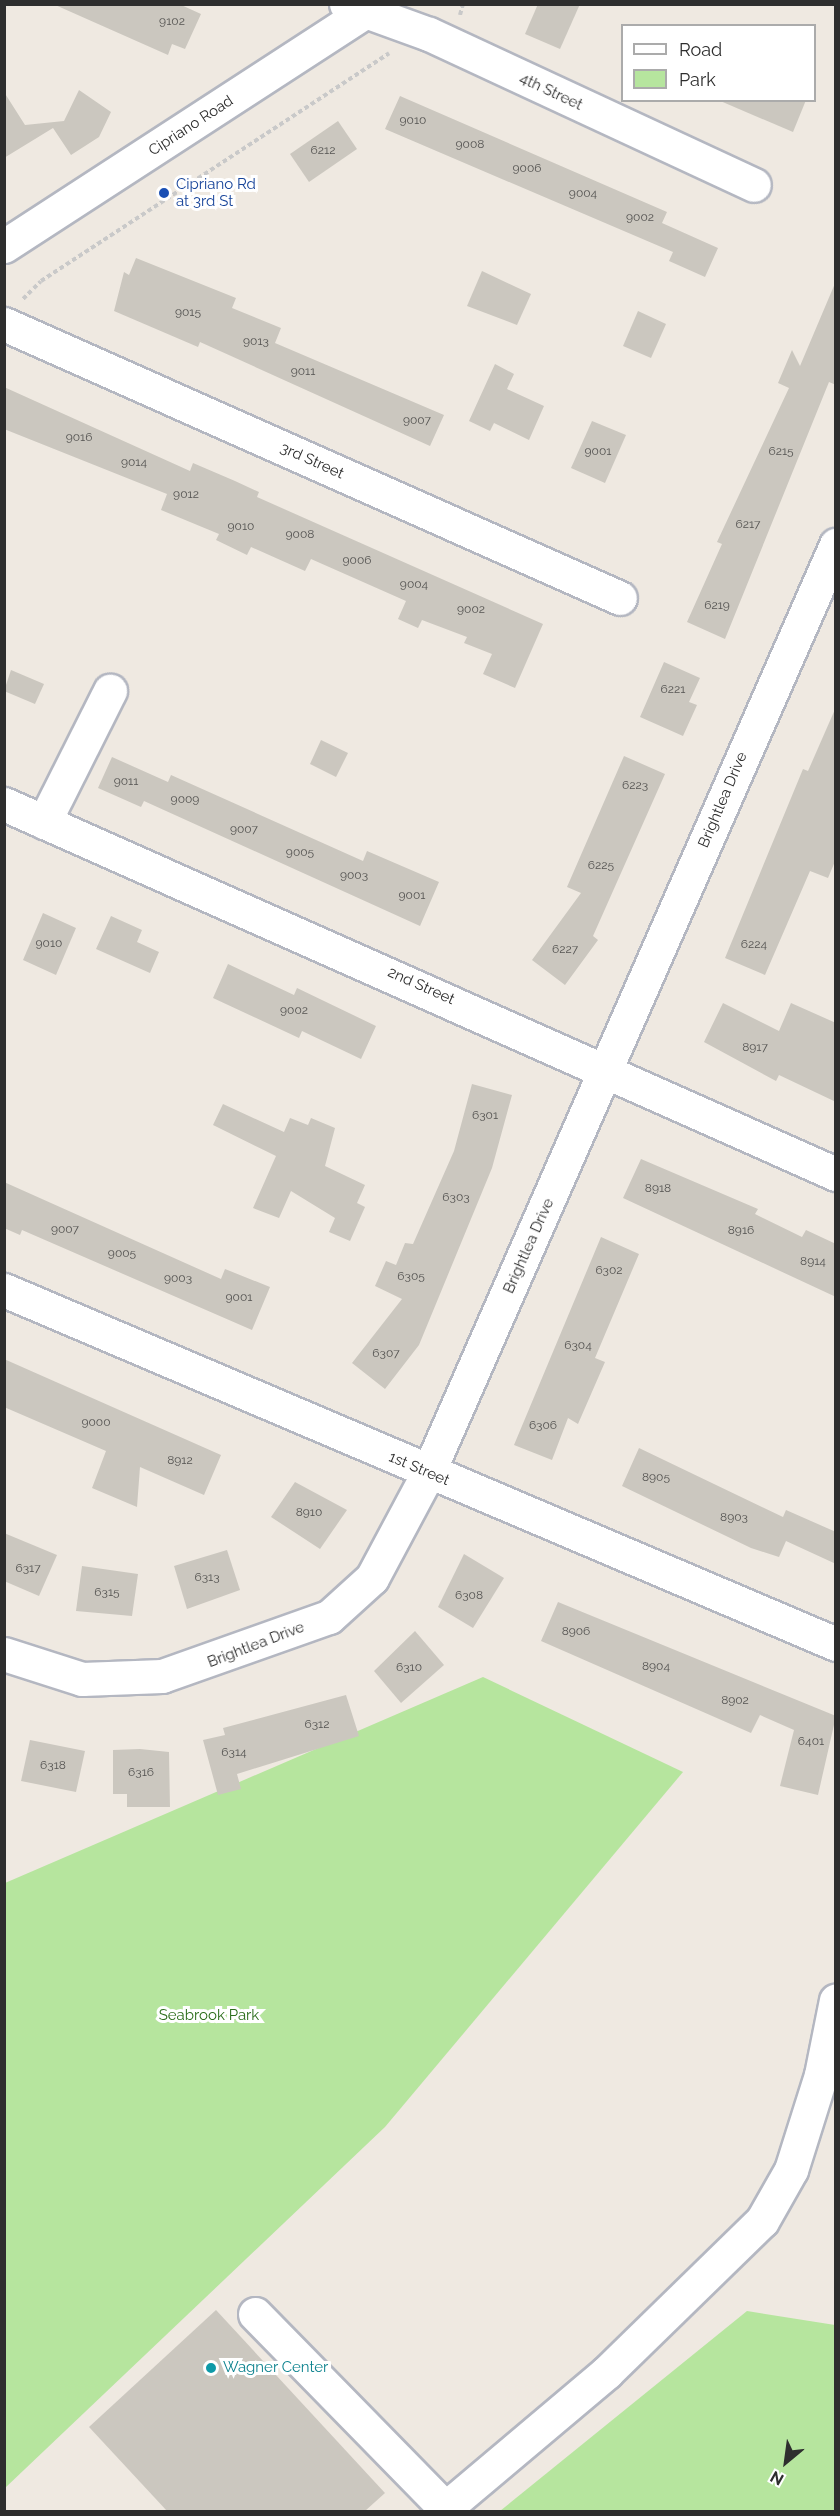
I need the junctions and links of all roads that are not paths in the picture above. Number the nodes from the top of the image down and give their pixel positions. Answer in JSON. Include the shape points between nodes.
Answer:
{"nodes":[{"id":1,"x":363,"y":7,"type":"edge"},
{"id":2,"x":754,"y":185,"type":"dead end"},
{"id":3,"x":4,"y":246,"type":"edge"},
{"id":4,"x":12,"y":313,"type":"edge"},
{"id":5,"x":836,"y":544,"type":"edge"},
{"id":6,"x":620,"y":598,"type":"dead end"},
{"id":7,"x":110,"y":691,"type":"dead end"},
{"id":8,"x":4,"y":804,"type":"edge"},
{"id":9,"x":44,"y":822,"type":"junction"},
{"id":10,"x":608,"y":1068,"type":"junction"},
{"id":11,"x":836,"y":1174,"type":"edge"},
{"id":12,"x":4,"y":1290,"type":"edge"},
{"id":13,"x":428,"y":1473,"type":"junction"},
{"id":14,"x":836,"y":1644,"type":"edge"},
{"id":15,"x":4,"y":1654,"type":"edge"},
{"id":16,"x":836,"y":2000,"type":"edge"},
{"id":17,"x":255,"y":2314,"type":"dead end"},
{"id":18,"x":443,"y":2510,"type":"edge"}],
"edges":[{"from":1,"to":2,"type":"street","name":"4th Street"},
{"from":1,"to":3,"type":"street","name":"Cipriano Road"},
{"from":4,"to":6,"type":"street","name":"3rd Street"},
{"from":5,"to":10,"type":"street","name":"Brightlea Drive"},
{"from":7,"to":9,"type":"street"},
{"from":8,"to":9,"type":"street","name":"2nd Street"},
{"from":9,"to":10,"type":"street","name":"2nd Street"},
{"from":10,"to":11,"type":"street","name":"2nd Street"},
{"from":10,"to":13,"type":"street","name":"Brightlea Drive"},
{"from":12,"to":13,"type":"street","name":"1st Street"},
{"from":13,"to":14,"type":"street","name":"1st Street"},
{"from":13,"to":15,"type":"street","name":"Brightlea Drive","via":[[372,1578],[329,1617],[193,1668],[129,1680],[71,1677]]},
{"from":16,"to":18,"type":"street","via":[[821,2074],[790,2170],[762,2221],[607,2372]]},
{"from":17,"to":18,"type":"street"}]}
